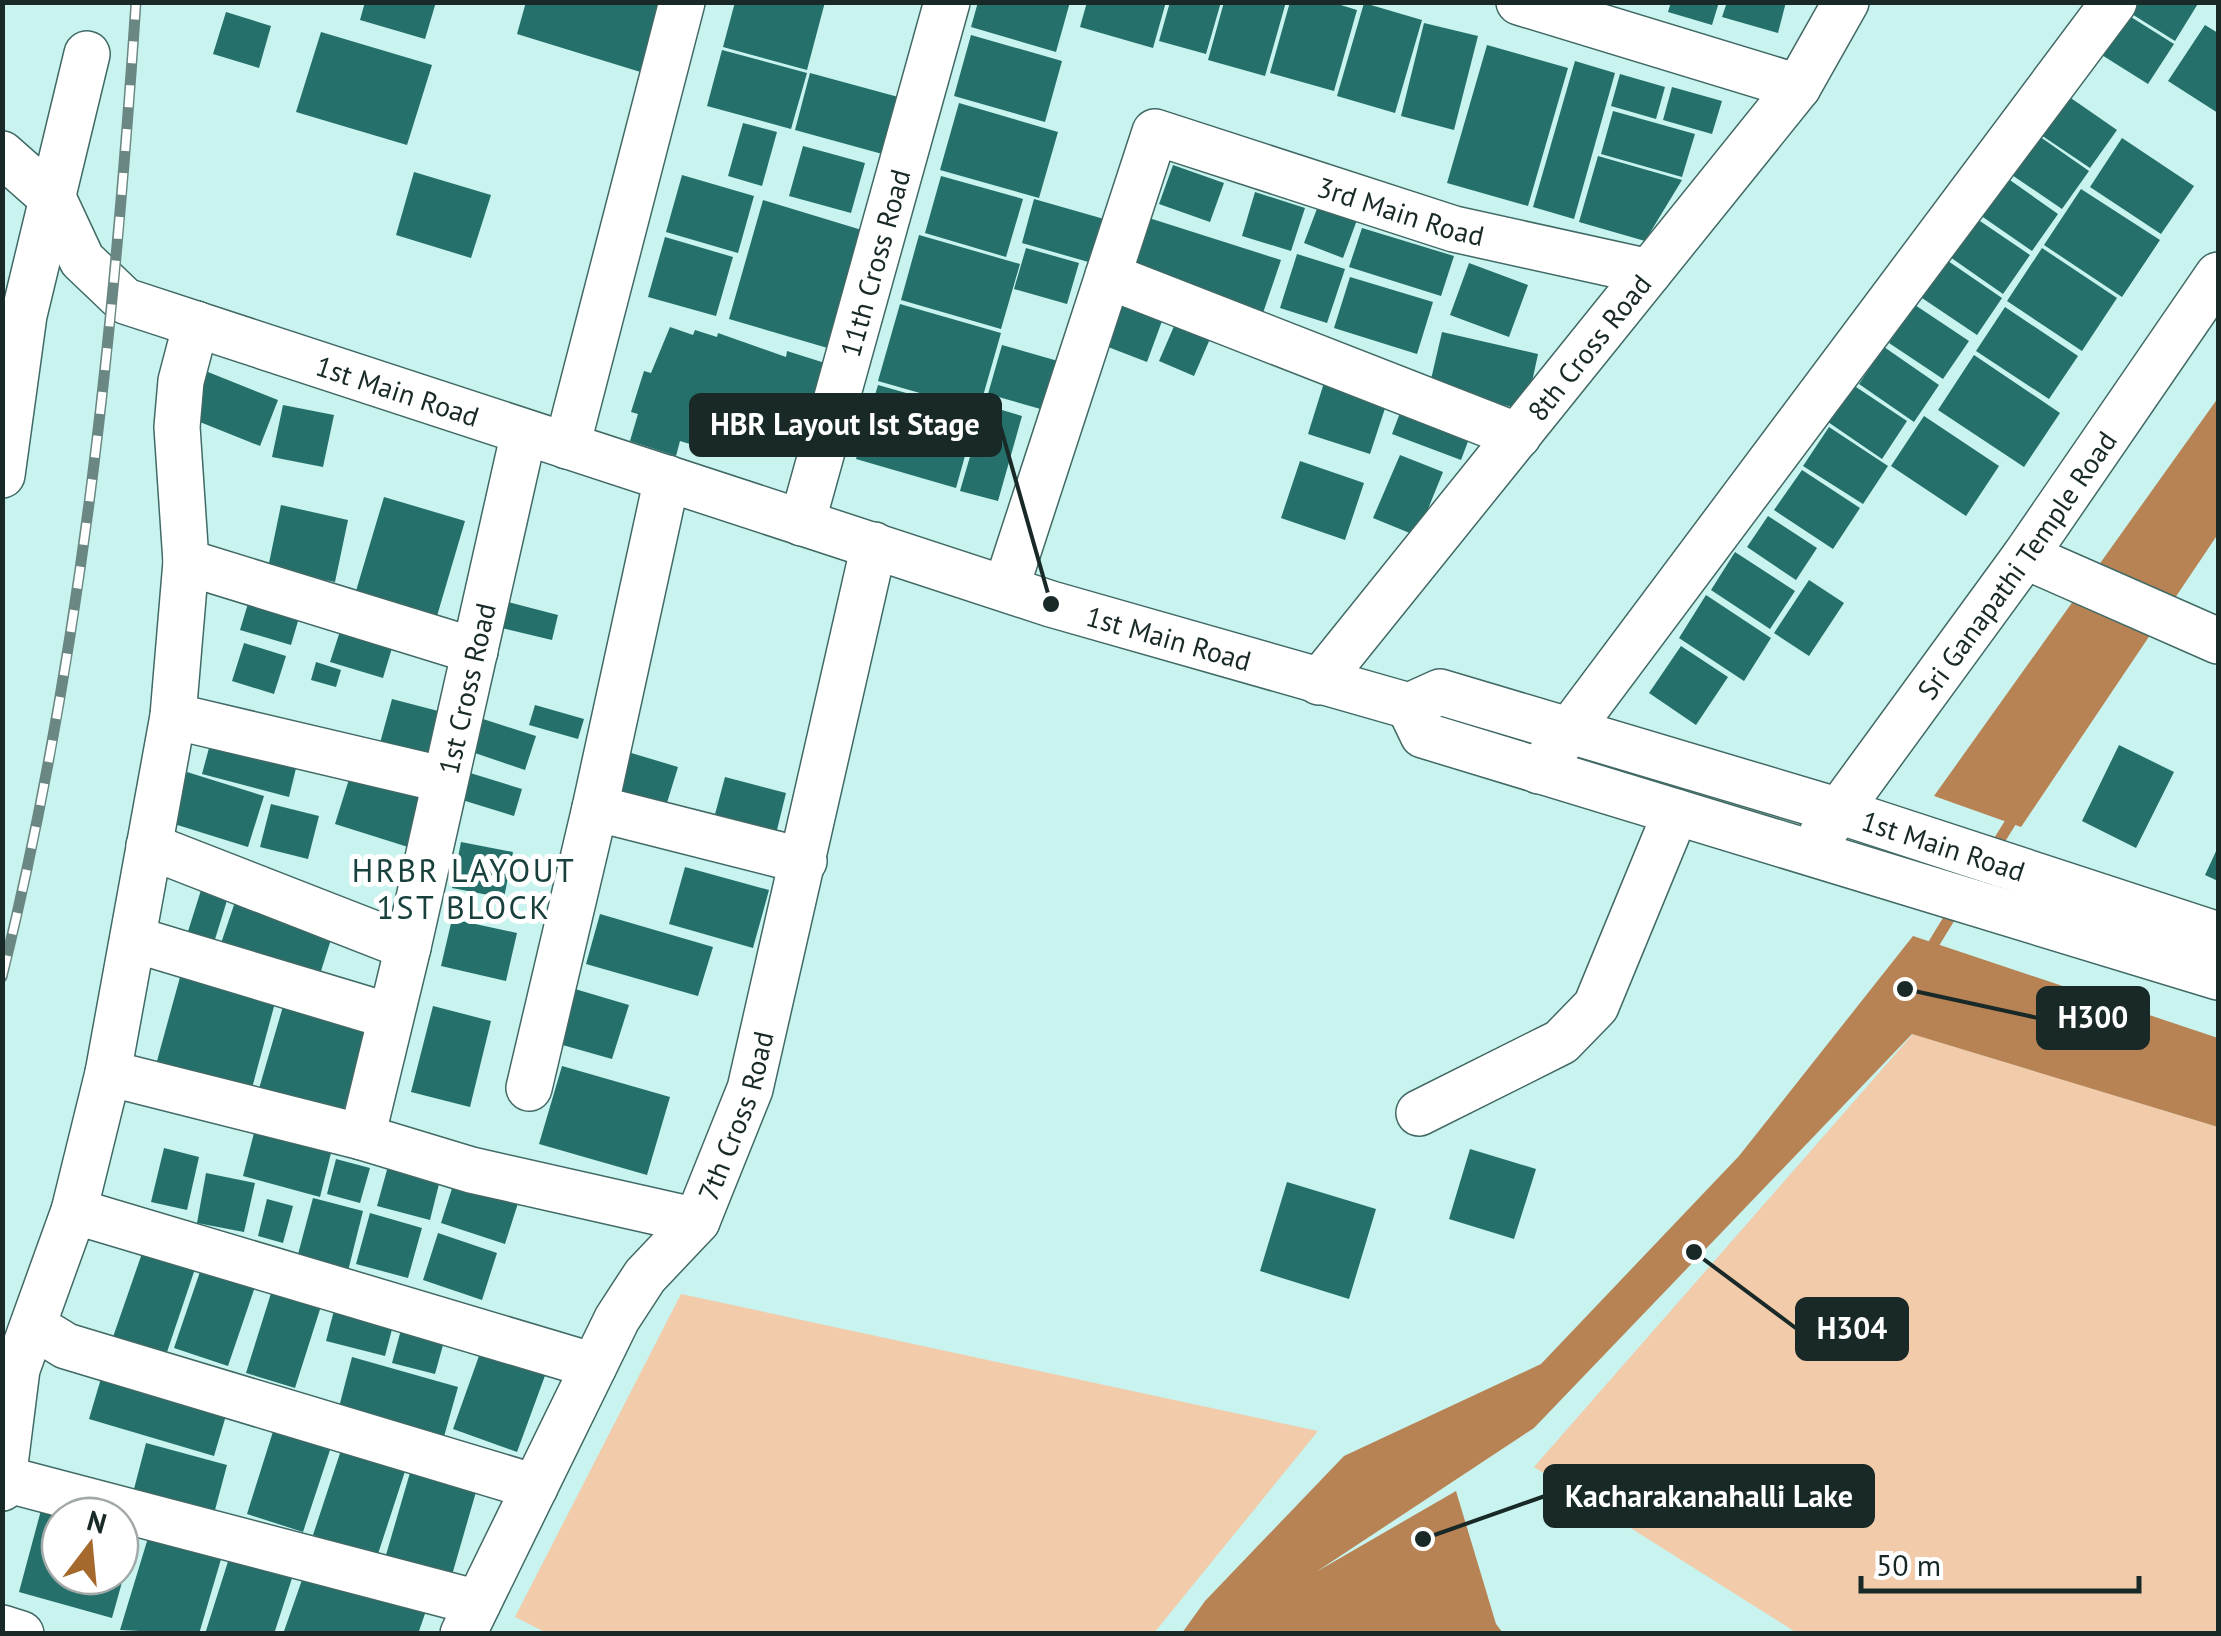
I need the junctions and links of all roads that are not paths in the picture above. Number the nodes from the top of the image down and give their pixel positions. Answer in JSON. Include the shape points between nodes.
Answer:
{"nodes":[{"id":1,"x":682,"y":2,"type":"edge"},
{"id":2,"x":946,"y":2,"type":"edge"},
{"id":3,"x":1519,"y":2,"type":"edge"},
{"id":4,"x":1846,"y":2,"type":"edge"},
{"id":5,"x":2114,"y":2,"type":"edge"},
{"id":6,"x":86,"y":54,"type":"dead end"},
{"id":7,"x":1798,"y":87,"type":"junction"},
{"id":8,"x":2,"y":154,"type":"edge"},
{"id":9,"x":54,"y":200,"type":"junction"},
{"id":10,"x":1649,"y":272,"type":"junction"},
{"id":11,"x":2218,"y":275,"type":"edge"},
{"id":12,"x":1108,"y":276,"type":"junction"},
{"id":13,"x":196,"y":324,"type":"junction"},
{"id":14,"x":524,"y":432,"type":"junction"},
{"id":15,"x":1518,"y":436,"type":"junction"},
{"id":16,"x":567,"y":446,"type":"junction"},
{"id":17,"x":2,"y":475,"type":"edge"},
{"id":18,"x":667,"y":478,"type":"junction"},
{"id":19,"x":802,"y":523,"type":"junction"},
{"id":20,"x":874,"y":545,"type":"junction"},
{"id":21,"x":2024,"y":556,"type":"junction"},
{"id":22,"x":186,"y":562,"type":"junction"},
{"id":23,"x":1006,"y":588,"type":"junction"},
{"id":24,"x":2202,"y":635,"type":"edge"},
{"id":25,"x":475,"y":652,"type":"junction"},
{"id":26,"x":1319,"y":682,"type":"junction"},
{"id":27,"x":1409,"y":706,"type":"junction"},
{"id":28,"x":173,"y":716,"type":"junction"},
{"id":29,"x":1566,"y":731,"type":"junction"},
{"id":30,"x":1538,"y":770,"type":"junction"},
{"id":31,"x":446,"y":780,"type":"junction"},
{"id":32,"x":595,"y":808,"type":"junction"},
{"id":33,"x":1836,"y":810,"type":"junction"},
{"id":34,"x":1676,"y":812,"type":"junction"},
{"id":35,"x":148,"y":846,"type":"junction"},
{"id":36,"x":1810,"y":853,"type":"junction"},
{"id":37,"x":804,"y":861,"type":"junction"},
{"id":38,"x":2218,"y":935,"type":"edge"},
{"id":39,"x":133,"y":939,"type":"junction"},
{"id":40,"x":408,"y":947,"type":"junction"},
{"id":41,"x":2218,"y":977,"type":"edge"},
{"id":42,"x":389,"y":1016,"type":"junction"},
{"id":43,"x":108,"y":1073,"type":"junction"},
{"id":44,"x":530,"y":1088,"type":"dead end"},
{"id":45,"x":1419,"y":1113,"type":"dead end"},
{"id":46,"x":362,"y":1137,"type":"junction"},
{"id":47,"x":74,"y":1210,"type":"junction"},
{"id":48,"x":697,"y":1221,"type":"junction"},
{"id":49,"x":35,"y":1327,"type":"junction"},
{"id":50,"x":594,"y":1366,"type":"junction"},
{"id":51,"x":4,"y":1484,"type":"edge"},
{"id":52,"x":534,"y":1487,"type":"junction"},
{"id":53,"x":470,"y":1618,"type":"edge"},
{"id":54,"x":2,"y":1628,"type":"edge"},
{"id":55,"x":21,"y":1634,"type":"edge"}],
"edges":[{"from":1,"to":16,"type":"street"},
{"from":2,"to":19,"type":"street","name":"11th Cross Road"},
{"from":3,"to":7,"type":"street"},
{"from":4,"to":7,"type":"street","name":"8th Cross Road"},
{"from":5,"to":29,"type":"street"},
{"from":6,"to":9,"type":"street"},
{"from":7,"to":10,"type":"street","name":"8th Cross Road"},
{"from":8,"to":9,"type":"street"},
{"from":9,"to":13,"type":"street","name":"1st Main Road","via":[[82,260],[124,301]]},
{"from":9,"to":17,"type":"street","via":[[24,314]]},
{"from":10,"to":12,"type":"street","name":"3rd Main Road","via":[[1454,230],[1155,132]]},
{"from":10,"to":15,"type":"street","name":"8th Cross Road"},
{"from":11,"to":21,"type":"street","name":"Sri Ganapathi Temple Road"},
{"from":12,"to":15,"type":"street"},
{"from":12,"to":23,"type":"street"},
{"from":13,"to":14,"type":"street","name":"1st Main Road"},
{"from":13,"to":22,"type":"street","via":[[177,427]]},
{"from":14,"to":16,"type":"street","name":"1st Main Road"},
{"from":14,"to":25,"type":"street","name":"1st Cross Road"},
{"from":15,"to":26,"type":"street","name":"8th Cross Road"},
{"from":16,"to":18,"type":"street","name":"1st Main Road"},
{"from":18,"to":19,"type":"street","name":"1st Main Road"},
{"from":18,"to":32,"type":"street"},
{"from":19,"to":20,"type":"street","name":"1st Main Road"},
{"from":20,"to":23,"type":"street","name":"1st Main Road"},
{"from":20,"to":37,"type":"street","name":"7th Cross Road"},
{"from":21,"to":24,"type":"street"},
{"from":21,"to":33,"type":"street","name":"Sri Ganapathi Temple Road"},
{"from":22,"to":25,"type":"street"},
{"from":22,"to":28,"type":"street"},
{"from":23,"to":26,"type":"street","name":"1st Main Road"},
{"from":25,"to":31,"type":"street","name":"1st Cross Road"},
{"from":26,"to":27,"type":"street","name":"1st Main Road"},
{"from":27,"to":29,"type":"street","name":"1st Main Road","via":[[1440,692]]},
{"from":27,"to":30,"type":"street","via":[[1423,736]]},
{"from":28,"to":31,"type":"street"},
{"from":28,"to":35,"type":"street"},
{"from":29,"to":30,"type":"street"},
{"from":29,"to":33,"type":"street","name":"1st Main Road"},
{"from":30,"to":34,"type":"street"},
{"from":31,"to":40,"type":"street","name":"1st Cross Road"},
{"from":32,"to":37,"type":"street"},
{"from":32,"to":44,"type":"street"},
{"from":33,"to":36,"type":"street","name":"Sri Ganapathi Temple Road"},
{"from":33,"to":38,"type":"street","name":"1st Main Road"},
{"from":34,"to":36,"type":"street"},
{"from":34,"to":45,"type":"street","via":[[1596,1006],[1580,1026],[1561,1042]]},
{"from":35,"to":39,"type":"street"},
{"from":35,"to":40,"type":"street"},
{"from":36,"to":41,"type":"street"},
{"from":37,"to":48,"type":"street","name":"7th Cross Road","via":[[750,1089]]},
{"from":39,"to":42,"type":"street"},
{"from":39,"to":43,"type":"street"},
{"from":40,"to":42,"type":"street","name":"1st Cross Road"},
{"from":42,"to":46,"type":"street","name":"1st Cross Road"},
{"from":43,"to":46,"type":"street"},
{"from":43,"to":47,"type":"street"},
{"from":46,"to":48,"type":"street","via":[[471,1170]]},
{"from":47,"to":49,"type":"street"},
{"from":47,"to":50,"type":"street"},
{"from":48,"to":50,"type":"street","name":"7th Cross Road","via":[[645,1276]]},
{"from":49,"to":51,"type":"street","via":[[17,1369]]},
{"from":49,"to":52,"type":"street","via":[[66,1346]]},
{"from":50,"to":52,"type":"street","name":"7th Cross Road"},
{"from":51,"to":53,"type":"street"},
{"from":52,"to":53,"type":"street","name":"7th Cross Road"},
{"from":54,"to":55,"type":"street"}]}
